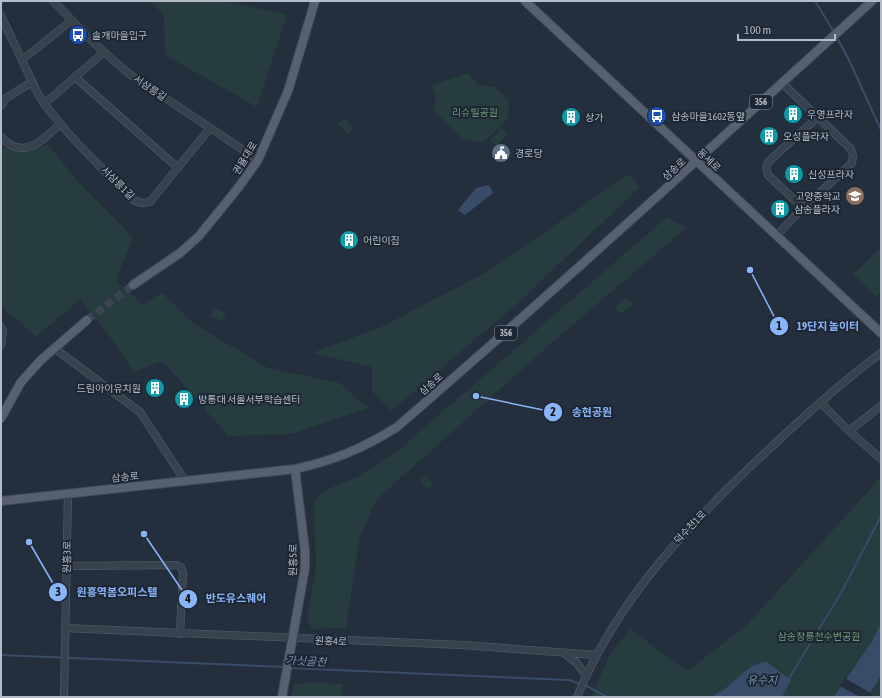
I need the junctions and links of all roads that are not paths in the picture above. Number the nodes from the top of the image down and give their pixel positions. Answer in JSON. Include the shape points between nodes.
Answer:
{"nodes":[{"id":1,"x":53,"y":1,"type":"edge"},
{"id":2,"x":315,"y":1,"type":"edge"},
{"id":3,"x":525,"y":1,"type":"edge"},
{"id":4,"x":872,"y":1,"type":"edge"},
{"id":5,"x":1,"y":16,"type":"edge"},
{"id":6,"x":72,"y":20,"type":"junction"},
{"id":7,"x":104,"y":52,"type":"junction"},
{"id":8,"x":22,"y":60,"type":"junction"},
{"id":9,"x":75,"y":76,"type":"junction"},
{"id":10,"x":32,"y":82,"type":"junction"},
{"id":11,"x":782,"y":83,"type":"junction"},
{"id":12,"x":44,"y":104,"type":"junction"},
{"id":13,"x":1,"y":106,"type":"edge"},
{"id":14,"x":818,"y":117,"type":"junction"},
{"id":15,"x":60,"y":124,"type":"junction"},
{"id":16,"x":210,"y":128,"type":"junction"},
{"id":17,"x":1,"y":137,"type":"edge"},
{"id":18,"x":258,"y":160,"type":"junction"},
{"id":19,"x":696,"y":162,"type":"junction"},
{"id":20,"x":178,"y":168,"type":"junction"},
{"id":21,"x":803,"y":208,"type":"junction"},
{"id":22,"x":776,"y":236,"type":"junction"},
{"id":23,"x":132,"y":285,"type":"tunnel mouth"},
{"id":24,"x":87,"y":320,"type":"tunnel mouth"},
{"id":25,"x":1,"y":327,"type":"edge"},
{"id":26,"x":881,"y":333,"type":"edge"},
{"id":27,"x":1,"y":345,"type":"edge"},
{"id":28,"x":54,"y":348,"type":"junction"},
{"id":29,"x":881,"y":353,"type":"edge"},
{"id":30,"x":820,"y":402,"type":"junction"},
{"id":31,"x":881,"y":406,"type":"edge"},
{"id":32,"x":2,"y":415,"type":"edge"},
{"id":33,"x":849,"y":431,"type":"junction"},
{"id":34,"x":881,"y":459,"type":"edge"},
{"id":35,"x":295,"y":469,"type":"junction"},
{"id":36,"x":185,"y":481,"type":"junction"},
{"id":37,"x":68,"y":494,"type":"junction"},
{"id":38,"x":1,"y":501,"type":"edge"},
{"id":39,"x":67,"y":566,"type":"junction"},
{"id":40,"x":65,"y":628,"type":"junction"},
{"id":41,"x":180,"y":634,"type":"junction"},
{"id":42,"x":292,"y":639,"type":"junction"},
{"id":43,"x":564,"y":653,"type":"junction"},
{"id":44,"x":597,"y":655,"type":"junction"},
{"id":45,"x":585,"y":673,"type":"junction"},
{"id":46,"x":64,"y":697,"type":"edge"},
{"id":47,"x":282,"y":697,"type":"edge"},
{"id":48,"x":577,"y":697,"type":"edge"}],
"edges":[{"from":1,"to":6,"type":"street","name":"서삼릉길"},
{"from":2,"to":18,"type":"main road","name":"권율대로","via":[[288,90]]},
{"from":3,"to":19,"type":"main road","name":"동세로"},
{"from":4,"to":11,"type":"main road","name":"삼송로","number":"356"},
{"from":5,"to":8,"type":"street","name":"서삼릉1길"},
{"from":6,"to":7,"type":"street","name":"서삼릉길"},
{"from":6,"to":8,"type":"street"},
{"from":7,"to":9,"type":"street"},
{"from":7,"to":16,"type":"street","name":"서삼릉길","via":[[128,73]]},
{"from":8,"to":10,"type":"street","name":"서삼릉1길"},
{"from":9,"to":12,"type":"street"},
{"from":9,"to":20,"type":"street"},
{"from":10,"to":12,"type":"street","name":"서삼릉1길"},
{"from":10,"to":13,"type":"street","via":[[6,98]]},
{"from":11,"to":14,"type":"street"},
{"from":11,"to":19,"type":"main road","name":"삼송로","number":"356"},
{"from":12,"to":15,"type":"street","name":"서삼릉1길"},
{"from":14,"to":21,"type":"street","via":[[851,149],[852,163]]},
{"from":14,"to":21,"type":"street","via":[[769,161],[766,167],[768,175]]},
{"from":15,"to":17,"type":"street","via":[[40,143],[24,148],[12,147]]},
{"from":15,"to":20,"type":"street","name":"서삼릉1길","via":[[133,200],[141,203],[150,202]]},
{"from":16,"to":18,"type":"street","name":"서삼릉길"},
{"from":16,"to":20,"type":"street","name":"서삼릉1길"},
{"from":18,"to":23,"type":"main road","name":"권율대로","via":[[199,236],[180,253]]},
{"from":19,"to":22,"type":"main road","name":"동세로"},
{"from":19,"to":35,"type":"main road","name":"삼송로","number":"356","via":[[397,427],[349,454]]},
{"from":21,"to":22,"type":"street"},
{"from":22,"to":26,"type":"main road","name":"동세로"},
{"from":24,"to":28,"type":"main road"},
{"from":25,"to":27,"type":"street"},
{"from":28,"to":32,"type":"main road","via":[[22,382]]},
{"from":28,"to":36,"type":"street","via":[[140,412]]},
{"from":29,"to":30,"type":"street","name":"덕수천1로","via":[[844,380]]},
{"from":30,"to":33,"type":"street"},
{"from":30,"to":44,"type":"street","name":"덕수천1로","via":[[723,492],[673,546],[629,601]]},
{"from":31,"to":33,"type":"street"},
{"from":33,"to":34,"type":"street"},
{"from":35,"to":36,"type":"main road","name":"삼송로"},
{"from":35,"to":42,"type":"main road","name":"원흥5로","via":[[305,568]]},
{"from":36,"to":37,"type":"main road","name":"삼송로"},
{"from":37,"to":38,"type":"main road","name":"삼송로"},
{"from":37,"to":39,"type":"street","name":"원흥3로"},
{"from":39,"to":40,"type":"street","name":"원흥3로"},
{"from":39,"to":41,"type":"street","via":[[176,564],[183,573]]},
{"from":40,"to":41,"type":"street","name":"원흥4로"},
{"from":40,"to":46,"type":"street","name":"원흥3로"},
{"from":41,"to":42,"type":"street","name":"원흥4로"},
{"from":42,"to":43,"type":"street","name":"원흥4로"},
{"from":42,"to":47,"type":"main road","name":"원흥5로"},
{"from":43,"to":44,"type":"street","name":"원흥4로"},
{"from":43,"to":45,"type":"street"},
{"from":44,"to":45,"type":"street","name":"덕수천1로"},
{"from":45,"to":48,"type":"street","name":"덕수천1로"}]}
